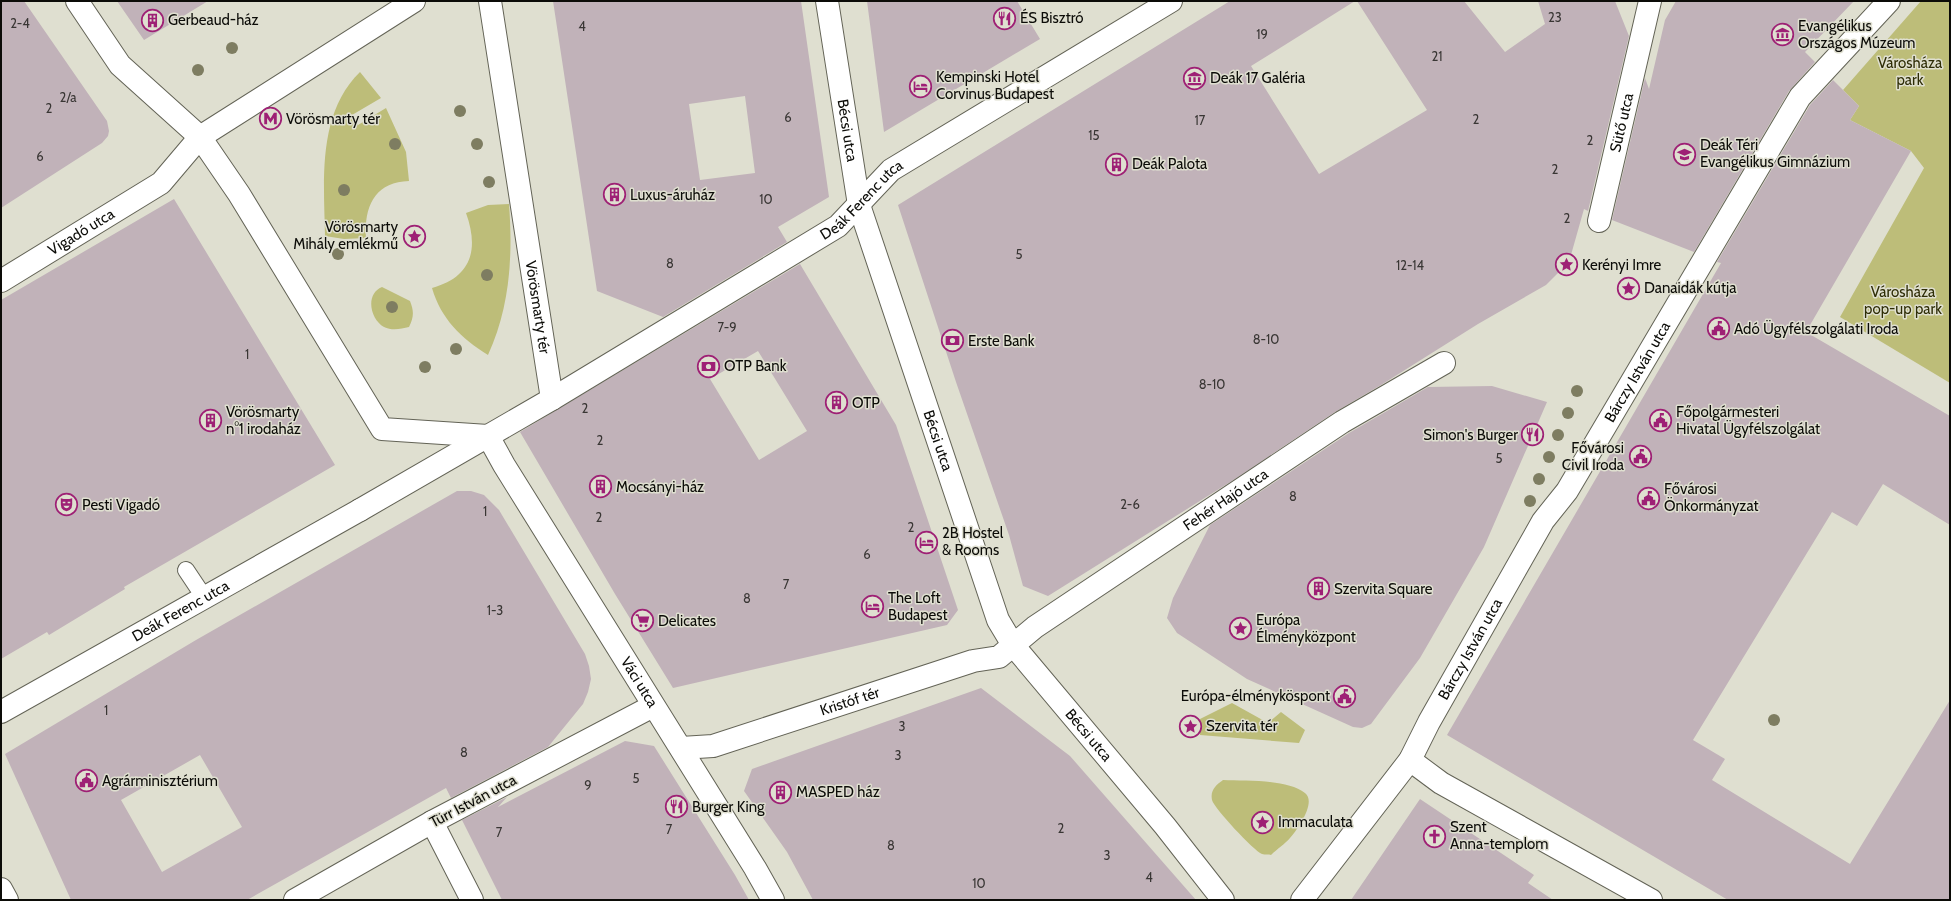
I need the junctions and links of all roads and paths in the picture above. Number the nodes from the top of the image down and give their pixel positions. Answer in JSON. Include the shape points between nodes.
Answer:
{"nodes":[{"id":1,"x":77,"y":1,"type":"edge"},
{"id":2,"x":414,"y":1,"type":"edge"},
{"id":3,"x":490,"y":1,"type":"edge"},
{"id":4,"x":827,"y":1,"type":"edge"},
{"id":5,"x":1171,"y":1,"type":"edge"},
{"id":6,"x":1650,"y":1,"type":"edge"},
{"id":7,"x":1889,"y":1,"type":"edge"},
{"id":8,"x":200,"y":137,"type":"junction"},
{"id":9,"x":859,"y":205,"type":"junction"},
{"id":10,"x":1599,"y":221,"type":"dead end"},
{"id":11,"x":1,"y":281,"type":"edge"},
{"id":12,"x":1444,"y":363,"type":"dead end"},
{"id":13,"x":552,"y":399,"type":"junction"},
{"id":14,"x":488,"y":436,"type":"junction"},
{"id":15,"x":186,"y":570,"type":"dead end"},
{"id":16,"x":204,"y":598,"type":"junction"},
{"id":17,"x":1013,"y":645,"type":"junction"},
{"id":18,"x":654,"y":706,"type":"junction"},
{"id":19,"x":1,"y":712,"type":"edge"},
{"id":20,"x":681,"y":748,"type":"junction"},
{"id":21,"x":1410,"y":760,"type":"junction"},
{"id":22,"x":432,"y":822,"type":"junction"},
{"id":23,"x":1,"y":889,"type":"edge"},
{"id":24,"x":7,"y":900,"type":"edge"},
{"id":25,"x":295,"y":900,"type":"edge"},
{"id":26,"x":472,"y":900,"type":"edge"},
{"id":27,"x":773,"y":900,"type":"edge"},
{"id":28,"x":1223,"y":900,"type":"edge"},
{"id":29,"x":1302,"y":900,"type":"edge"},
{"id":30,"x":1651,"y":900,"type":"edge"}],
"edges":[{"from":1,"to":8,"type":"street","via":[[120,65]]},
{"from":2,"to":8,"type":"street"},
{"from":3,"to":13,"type":"street","name":"Vörösmarty tér"},
{"from":4,"to":9,"type":"street","name":"Bécsi utca"},
{"from":5,"to":9,"type":"street","name":"Deák Ferenc utca","via":[[891,170]]},
{"from":6,"to":10,"type":"street","name":"Sütő utca"},
{"from":7,"to":21,"type":"street","name":"Bárczy István utca","via":[[1800,97],[1567,491],[1543,522]]},
{"from":8,"to":11,"type":"street","name":"Vigadó utca","via":[[161,184]]},
{"from":8,"to":14,"type":"street","via":[[239,194],[382,429]]},
{"from":9,"to":13,"type":"street","name":"Deák Ferenc utca","via":[[838,226]]},
{"from":9,"to":17,"type":"street","name":"Bécsi utca","via":[[998,620]]},
{"from":12,"to":17,"type":"street","name":"Fehér Hajó utca","via":[[1342,422],[1035,627]]},
{"from":13,"to":14,"type":"street"},
{"from":14,"to":16,"type":"street","name":"Deák Ferenc utca"},
{"from":14,"to":18,"type":"street","name":"Váci utca"},
{"from":15,"to":16,"type":"lane"},
{"from":16,"to":19,"type":"street","name":"Deák Ferenc utca"},
{"from":17,"to":20,"type":"street","name":"Kristóf tér","via":[[999,657],[973,661],[713,746]]},
{"from":17,"to":28,"type":"street","name":"Bécsi utca","via":[[1165,826]]},
{"from":18,"to":20,"type":"street","name":"Váci utca"},
{"from":18,"to":22,"type":"street","name":"Türr István utca"},
{"from":20,"to":27,"type":"street","name":"Váci utca"},
{"from":21,"to":29,"type":"street"},
{"from":21,"to":30,"type":"street","via":[[1441,783]]},
{"from":22,"to":25,"type":"street","name":"Türr István utca"},
{"from":22,"to":26,"type":"street"},
{"from":23,"to":24,"type":"street"}]}
